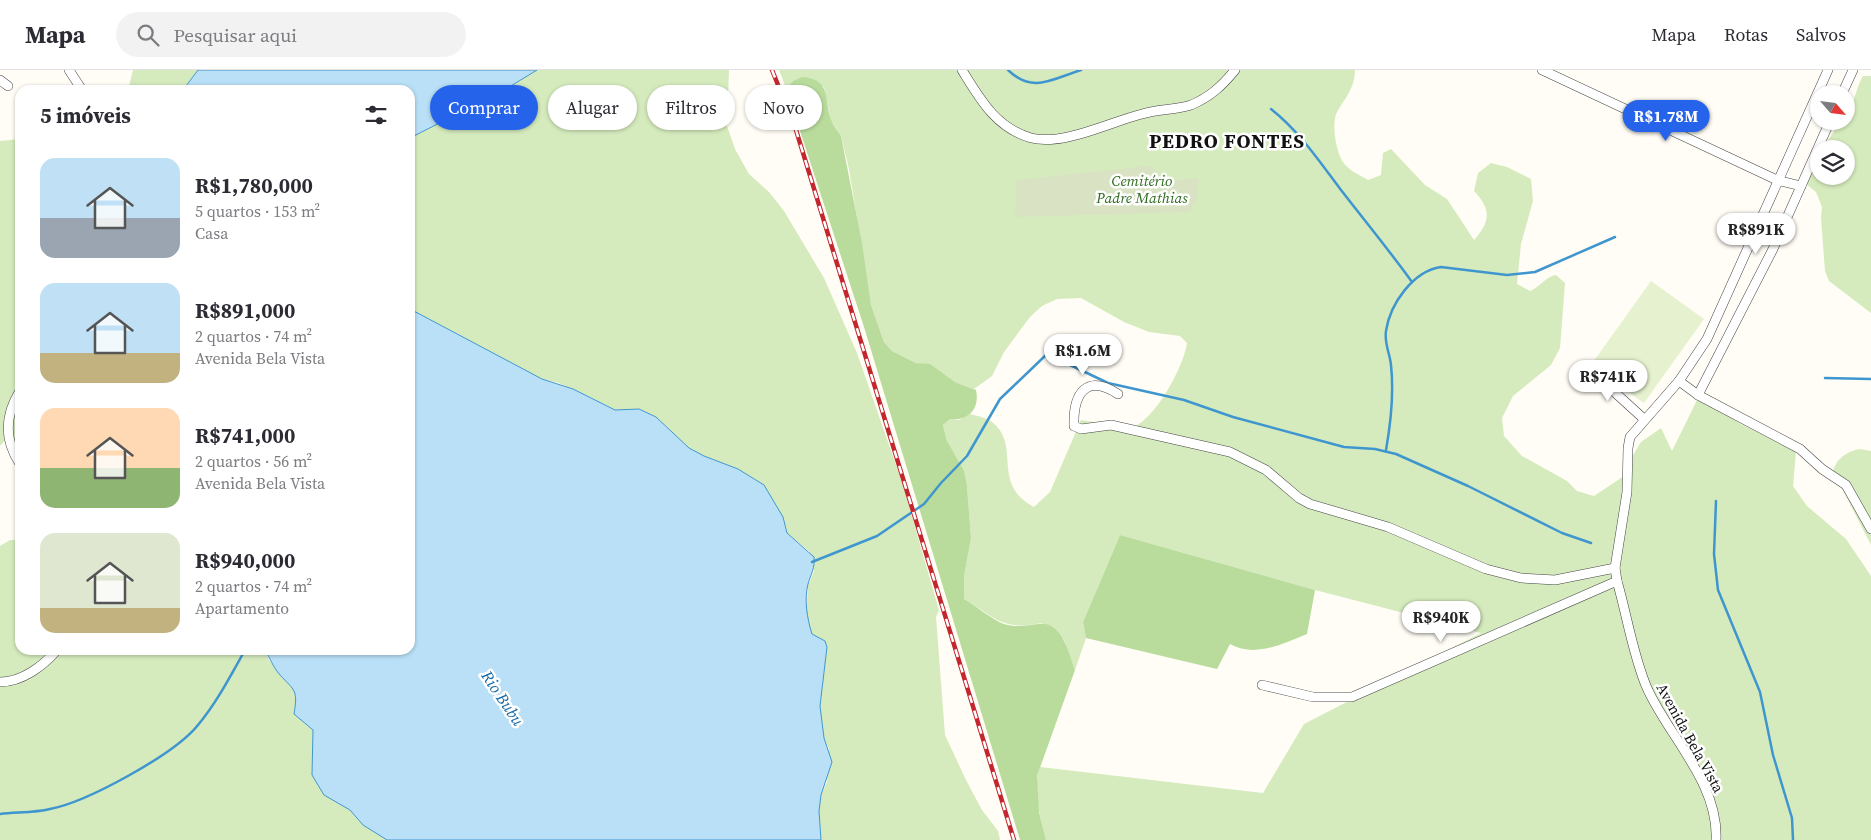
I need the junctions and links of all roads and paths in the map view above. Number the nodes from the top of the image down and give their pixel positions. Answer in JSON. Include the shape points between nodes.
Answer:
{"nodes":[{"id":1,"x":69,"y":70,"type":"edge"},
{"id":2,"x":962,"y":70,"type":"edge"},
{"id":3,"x":1235,"y":70,"type":"edge"},
{"id":4,"x":1542,"y":70,"type":"edge"},
{"id":5,"x":1828,"y":70,"type":"edge"},
{"id":6,"x":1852,"y":70,"type":"edge"},
{"id":7,"x":0,"y":80,"type":"edge"},
{"id":8,"x":79,"y":85,"type":"edge"},
{"id":9,"x":1846,"y":85,"type":"edge"},
{"id":10,"x":8,"y":86,"type":"dead end"},
{"id":11,"x":1826,"y":130,"type":"edge"},
{"id":12,"x":1777,"y":180,"type":"junction"},
{"id":13,"x":1801,"y":186,"type":"junction"},
{"id":14,"x":1588,"y":368,"type":"dead end"},
{"id":15,"x":1679,"y":381,"type":"junction"},
{"id":16,"x":1118,"y":394,"type":"dead end"},
{"id":17,"x":1698,"y":396,"type":"junction"},
{"id":18,"x":15,"y":400,"type":"edge"},
{"id":19,"x":1644,"y":419,"type":"junction"},
{"id":20,"x":15,"y":454,"type":"edge"},
{"id":21,"x":1871,"y":529,"type":"edge"},
{"id":22,"x":1615,"y":568,"type":"junction"},
{"id":23,"x":1617,"y":581,"type":"junction"},
{"id":24,"x":53,"y":655,"type":"edge"},
{"id":25,"x":0,"y":682,"type":"edge"},
{"id":26,"x":1262,"y":685,"type":"dead end"},
{"id":27,"x":1716,"y":840,"type":"edge"}],
"edges":[{"from":1,"to":8,"type":"street"},
{"from":2,"to":3,"type":"street","via":[[982,103],[998,121],[1014,131],[1038,139],[1069,136],[1143,113],[1190,105],[1218,90]]},
{"from":4,"to":12,"type":"street"},
{"from":5,"to":12,"type":"street","name":"Avenida Bela Vista"},
{"from":6,"to":9,"type":"street"},
{"from":7,"to":10,"type":"street"},
{"from":11,"to":13,"type":"street"},
{"from":12,"to":13,"type":"street"},
{"from":12,"to":15,"type":"street","name":"Avenida Bela Vista","via":[[1715,323]]},
{"from":13,"to":17,"type":"street","via":[[1773,249]]},
{"from":14,"to":19,"type":"street"},
{"from":15,"to":17,"type":"street"},
{"from":15,"to":19,"type":"street","name":"Avenida Bela Vista"},
{"from":16,"to":22,"type":"street","via":[[1102,384],[1088,386],[1077,404],[1074,426],[1081,429],[1110,425],[1230,452],[1266,470],[1310,504],[1415,537],[1486,569],[1521,578],[1546,580]]},
{"from":17,"to":21,"type":"street","via":[[1800,449],[1846,485]]},
{"from":18,"to":20,"type":"street","via":[[7,433]]},
{"from":19,"to":22,"type":"street","name":"Avenida Bela Vista","via":[[1628,442],[1627,492]]},
{"from":22,"to":23,"type":"street","name":"Avenida Bela Vista"},
{"from":23,"to":26,"type":"street","via":[[1352,697],[1313,697]]},
{"from":23,"to":27,"type":"street","name":"Avenida Bela Vista","via":[[1644,682],[1705,790],[1714,812]]},
{"from":24,"to":25,"type":"street","via":[[14,681]]}]}
